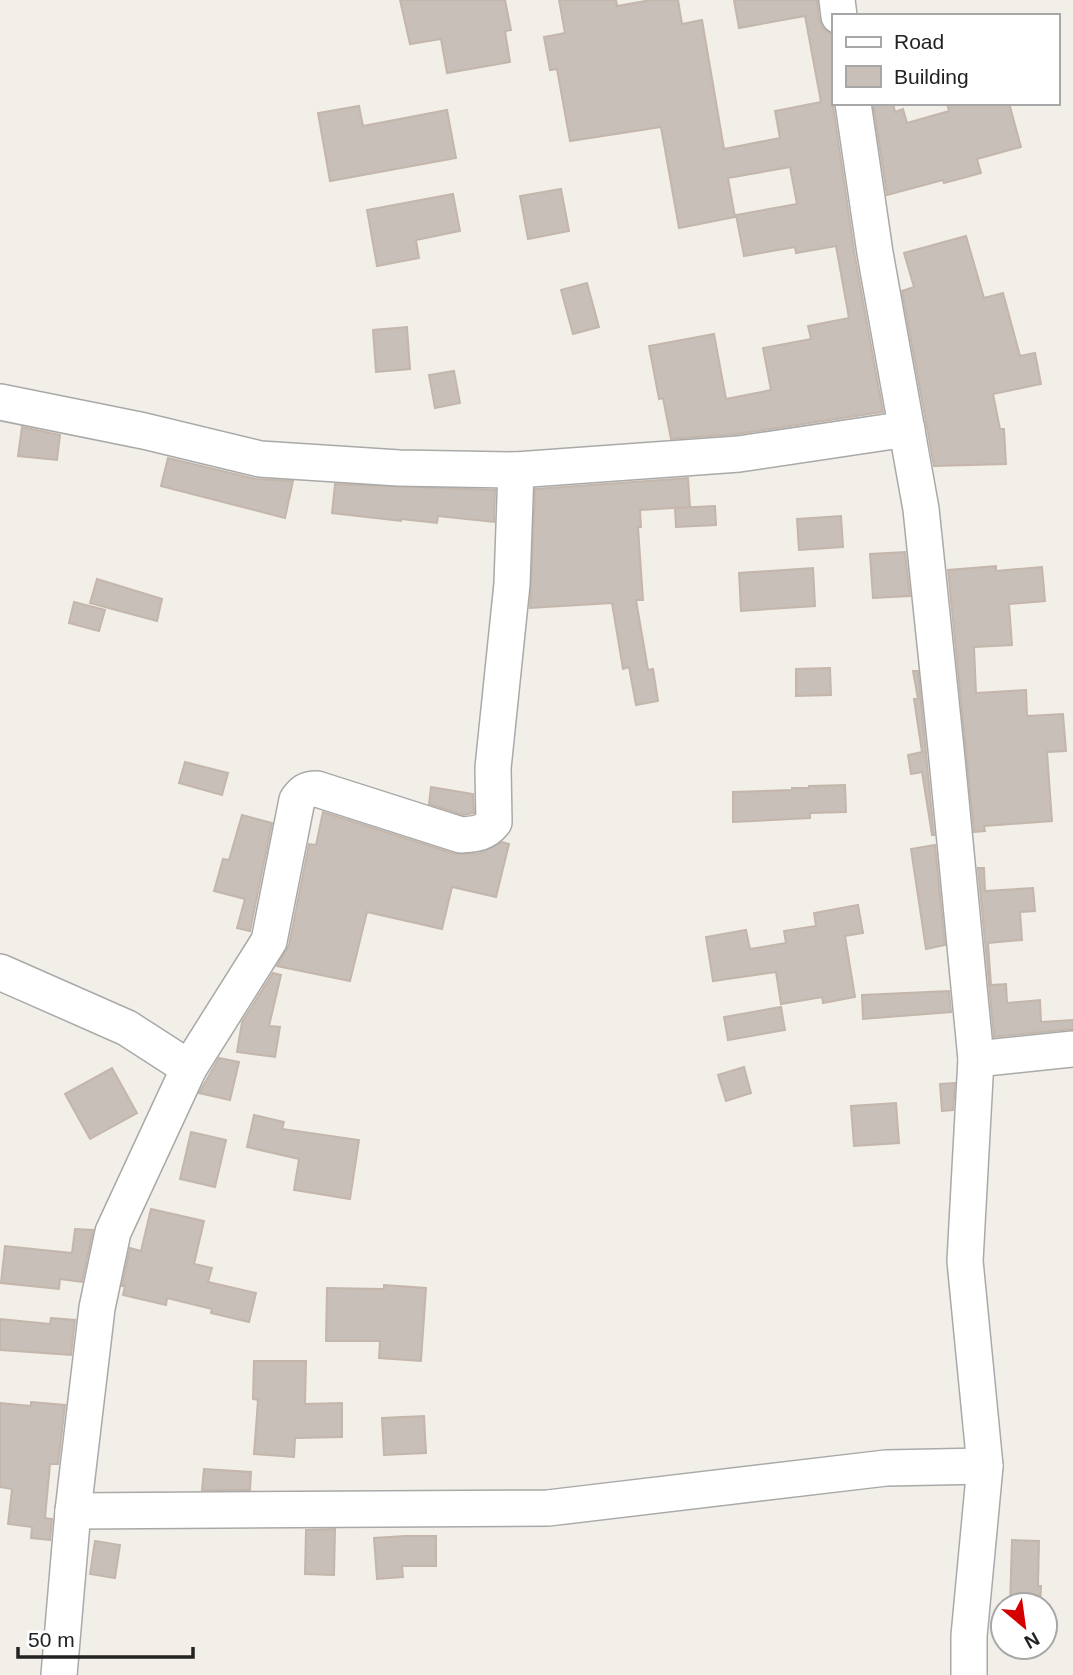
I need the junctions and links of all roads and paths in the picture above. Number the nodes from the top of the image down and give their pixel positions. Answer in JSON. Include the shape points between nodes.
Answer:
{"nodes":[{"id":1,"x":853,"y":105,"type":"edge"},
{"id":2,"x":0,"y":402,"type":"edge"},
{"id":3,"x":907,"y":429,"type":"junction"},
{"id":4,"x":516,"y":470,"type":"junction"},
{"id":5,"x":0,"y":972,"type":"edge"},
{"id":6,"x":1073,"y":1049,"type":"edge"},
{"id":7,"x":976,"y":1059,"type":"junction"},
{"id":8,"x":188,"y":1068,"type":"junction"},
{"id":9,"x":985,"y":1466,"type":"junction"},
{"id":10,"x":73,"y":1511,"type":"junction"},
{"id":11,"x":59,"y":1675,"type":"edge"},
{"id":12,"x":969,"y":1675,"type":"edge"}],
"edges":[{"from":1,"to":3,"type":"street"},
{"from":2,"to":4,"type":"street","via":[[260,459]]},
{"from":3,"to":4,"type":"street","via":[[739,454]]},
{"from":3,"to":7,"type":"street","via":[[923,535]]},
{"from":4,"to":8,"type":"street","via":[[512,584],[493,768],[494,822],[480,834],[461,835],[317,789],[303,792],[297,800],[269,941]]},
{"from":5,"to":8,"type":"street","via":[[127,1028]]},
{"from":6,"to":7,"type":"street"},
{"from":7,"to":9,"type":"street","via":[[965,1261]]},
{"from":8,"to":10,"type":"street","via":[[113,1231],[97,1308]]},
{"from":9,"to":10,"type":"street","via":[[886,1468],[548,1508]]},
{"from":9,"to":12,"type":"street"},
{"from":10,"to":11,"type":"street"}]}
